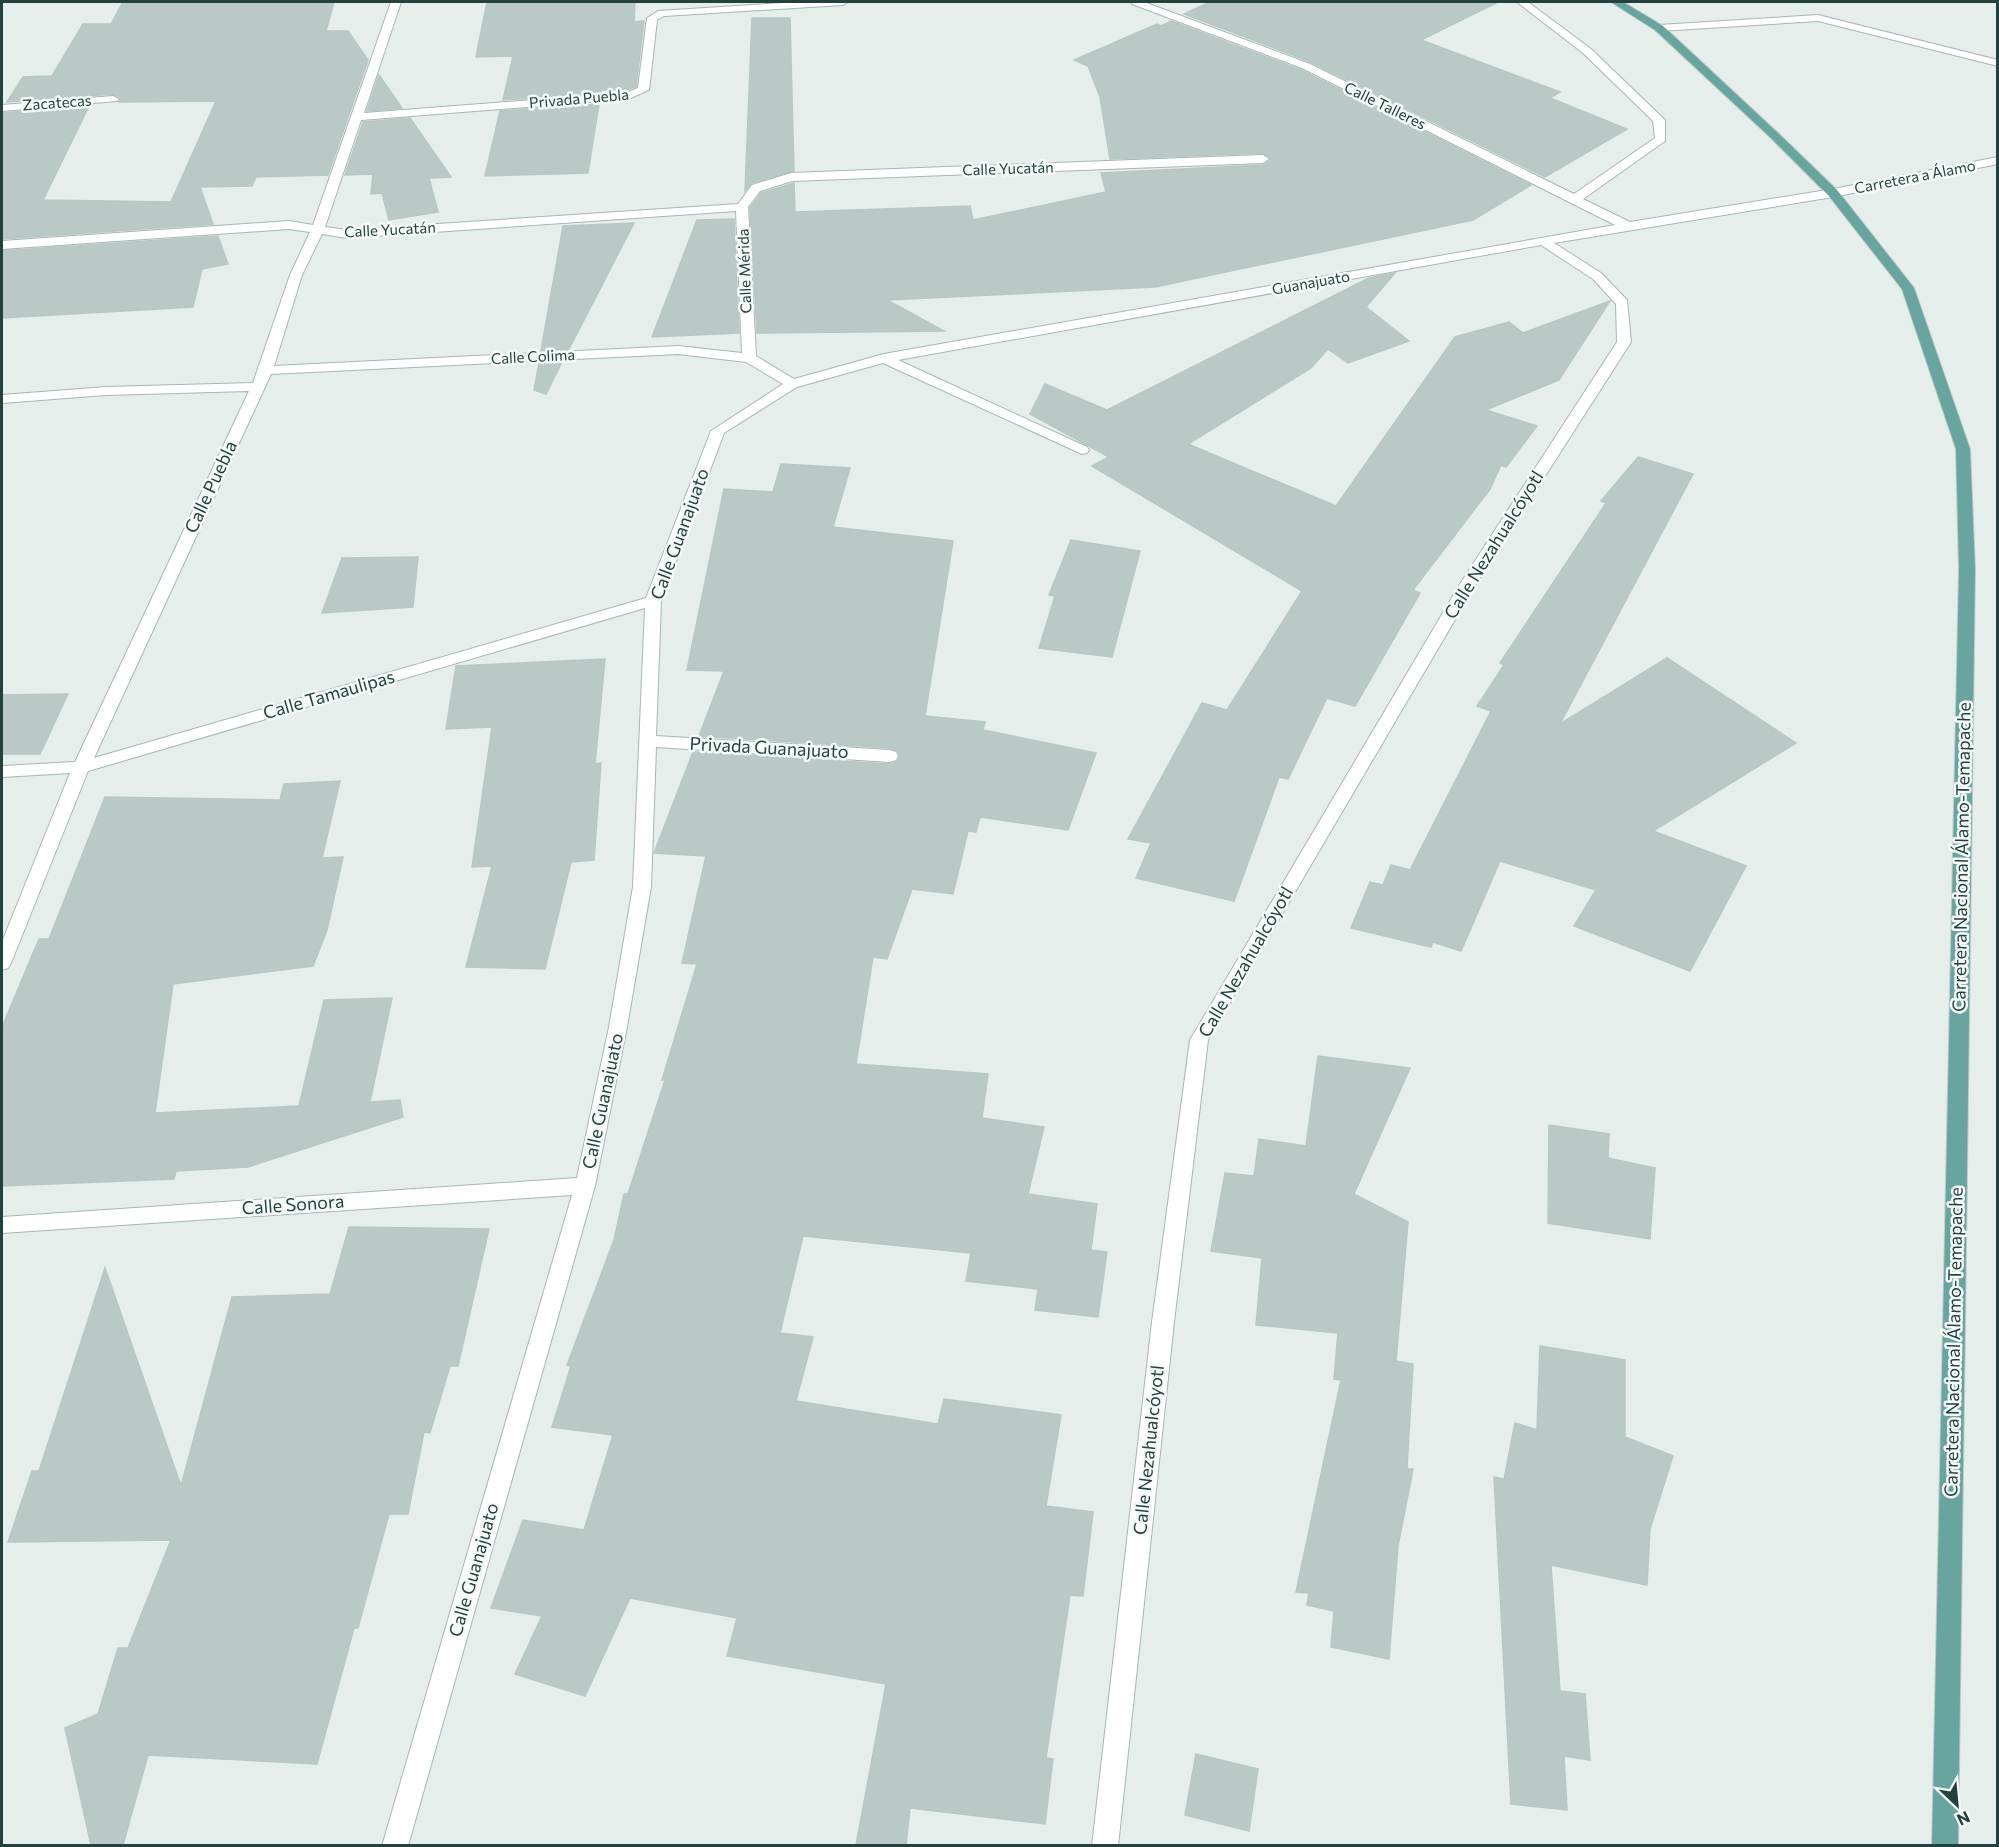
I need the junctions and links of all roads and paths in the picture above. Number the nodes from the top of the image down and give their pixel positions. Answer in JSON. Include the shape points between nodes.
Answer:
{"nodes":[{"id":1,"x":396,"y":2,"type":"edge"},
{"id":2,"x":843,"y":2,"type":"edge"},
{"id":3,"x":1136,"y":2,"type":"edge"},
{"id":4,"x":1522,"y":2,"type":"edge"},
{"id":5,"x":1616,"y":2,"type":"edge"},
{"id":6,"x":1659,"y":28,"type":"junction"},
{"id":7,"x":1998,"y":63,"type":"edge"},
{"id":8,"x":113,"y":99,"type":"dead end"},
{"id":9,"x":2,"y":108,"type":"edge"},
{"id":10,"x":356,"y":117,"type":"junction"},
{"id":11,"x":1263,"y":159,"type":"dead end"},
{"id":12,"x":1998,"y":160,"type":"edge"},
{"id":13,"x":756,"y":188,"type":"joint"},
{"id":14,"x":1833,"y":193,"type":"junction"},
{"id":15,"x":1575,"y":199,"type":"junction"},
{"id":16,"x":742,"y":207,"type":"junction"},
{"id":17,"x":1628,"y":226,"type":"junction"},
{"id":18,"x":318,"y":229,"type":"junction"},
{"id":19,"x":1544,"y":242,"type":"junction"},
{"id":20,"x":7,"y":245,"type":"edge"},
{"id":21,"x":2,"y":260,"type":"edge"},
{"id":22,"x":749,"y":358,"type":"junction"},
{"id":23,"x":884,"y":358,"type":"junction"},
{"id":24,"x":266,"y":370,"type":"junction"},
{"id":25,"x":792,"y":384,"type":"junction"},
{"id":26,"x":257,"y":387,"type":"junction"},
{"id":27,"x":2,"y":399,"type":"edge"},
{"id":28,"x":1082,"y":450,"type":"dead end"},
{"id":29,"x":653,"y":601,"type":"junction"},
{"id":30,"x":648,"y":741,"type":"junction"},
{"id":31,"x":890,"y":756,"type":"dead end"},
{"id":32,"x":81,"y":767,"type":"junction"},
{"id":33,"x":2,"y":771,"type":"edge"},
{"id":34,"x":2,"y":963,"type":"edge"},
{"id":35,"x":585,"y":1186,"type":"junction"},
{"id":36,"x":2,"y":1225,"type":"edge"},
{"id":37,"x":395,"y":1845,"type":"edge"},
{"id":38,"x":1106,"y":1845,"type":"edge"},
{"id":39,"x":1945,"y":1845,"type":"edge"}],
"edges":[{"from":1,"to":10,"type":"street","name":"Calle Puebla"},
{"from":2,"to":10,"type":"street","name":"Privada Puebla","via":[[662,13],[652,18],[644,90],[628,96]]},
{"from":3,"to":15,"type":"street","name":"Calle Talleres","via":[[1306,66]]},
{"from":4,"to":15,"type":"street","via":[[1587,51],[1659,120],[1661,139]]},
{"from":5,"to":6,"type":"main road","name":"Carretera Nacional Álamo-Temapache"},
{"from":6,"to":7,"type":"street","via":[[1818,18]]},
{"from":6,"to":14,"type":"main road","name":"Carretera Nacional Álamo-Temapache"},
{"from":8,"to":9,"type":"street","name":"Zacatecas"},
{"from":10,"to":18,"type":"street","name":"Calle Puebla"},
{"from":11,"to":13,"type":"street","name":"Calle Yucatán","via":[[791,177]]},
{"from":12,"to":14,"type":"street","name":"Carretera a Álamo"},
{"from":13,"to":16,"type":"street","name":"Calle Mérida"},
{"from":14,"to":17,"type":"street","name":"Guanajuato"},
{"from":14,"to":39,"type":"main road","name":"Carretera Nacional Álamo-Temapache","via":[[1908,288],[1963,449],[1967,592]]},
{"from":15,"to":17,"type":"street","name":"Calle Talleres"},
{"from":16,"to":18,"type":"street","name":"Calle Yucatán","via":[[347,234]]},
{"from":16,"to":22,"type":"street","name":"Calle Mérida"},
{"from":17,"to":19,"type":"street","name":"Guanajuato"},
{"from":18,"to":20,"type":"street","name":"Calle Yucatán","via":[[289,225]]},
{"from":18,"to":24,"type":"street","name":"Calle Puebla","via":[[296,275]]},
{"from":19,"to":23,"type":"street","name":"Guanajuato"},
{"from":19,"to":38,"type":"street","name":"Calle Nezahualcóyotl","via":[[1597,276],[1622,303],[1624,342],[1468,584],[1199,1040],[1163,1322]]},
{"from":20,"to":21,"type":"street"},
{"from":22,"to":24,"type":"street","name":"Calle Colima","via":[[678,350]]},
{"from":22,"to":25,"type":"street","name":"Calle Colima"},
{"from":23,"to":25,"type":"street","name":"Guanajuato"},
{"from":23,"to":28,"type":"street"},
{"from":24,"to":26,"type":"street","name":"Calle Puebla"},
{"from":25,"to":29,"type":"street","name":"Calle Guanajuato","via":[[718,431]]},
{"from":26,"to":27,"type":"street","via":[[106,391]]},
{"from":26,"to":32,"type":"street","name":"Calle Puebla"},
{"from":29,"to":30,"type":"street","name":"Calle Guanajuato"},
{"from":29,"to":32,"type":"street","name":"Calle Tamaulipas"},
{"from":30,"to":31,"type":"street","name":"Privada Guanajuato"},
{"from":30,"to":35,"type":"street","name":"Calle Guanajuato","via":[[642,886]]},
{"from":32,"to":33,"type":"street","name":"Calle Tamaulipas"},
{"from":32,"to":34,"type":"street","name":"Calle Puebla"},
{"from":35,"to":36,"type":"street","name":"Calle Sonora"},
{"from":35,"to":37,"type":"street","name":"Calle Guanajuato"}]}
